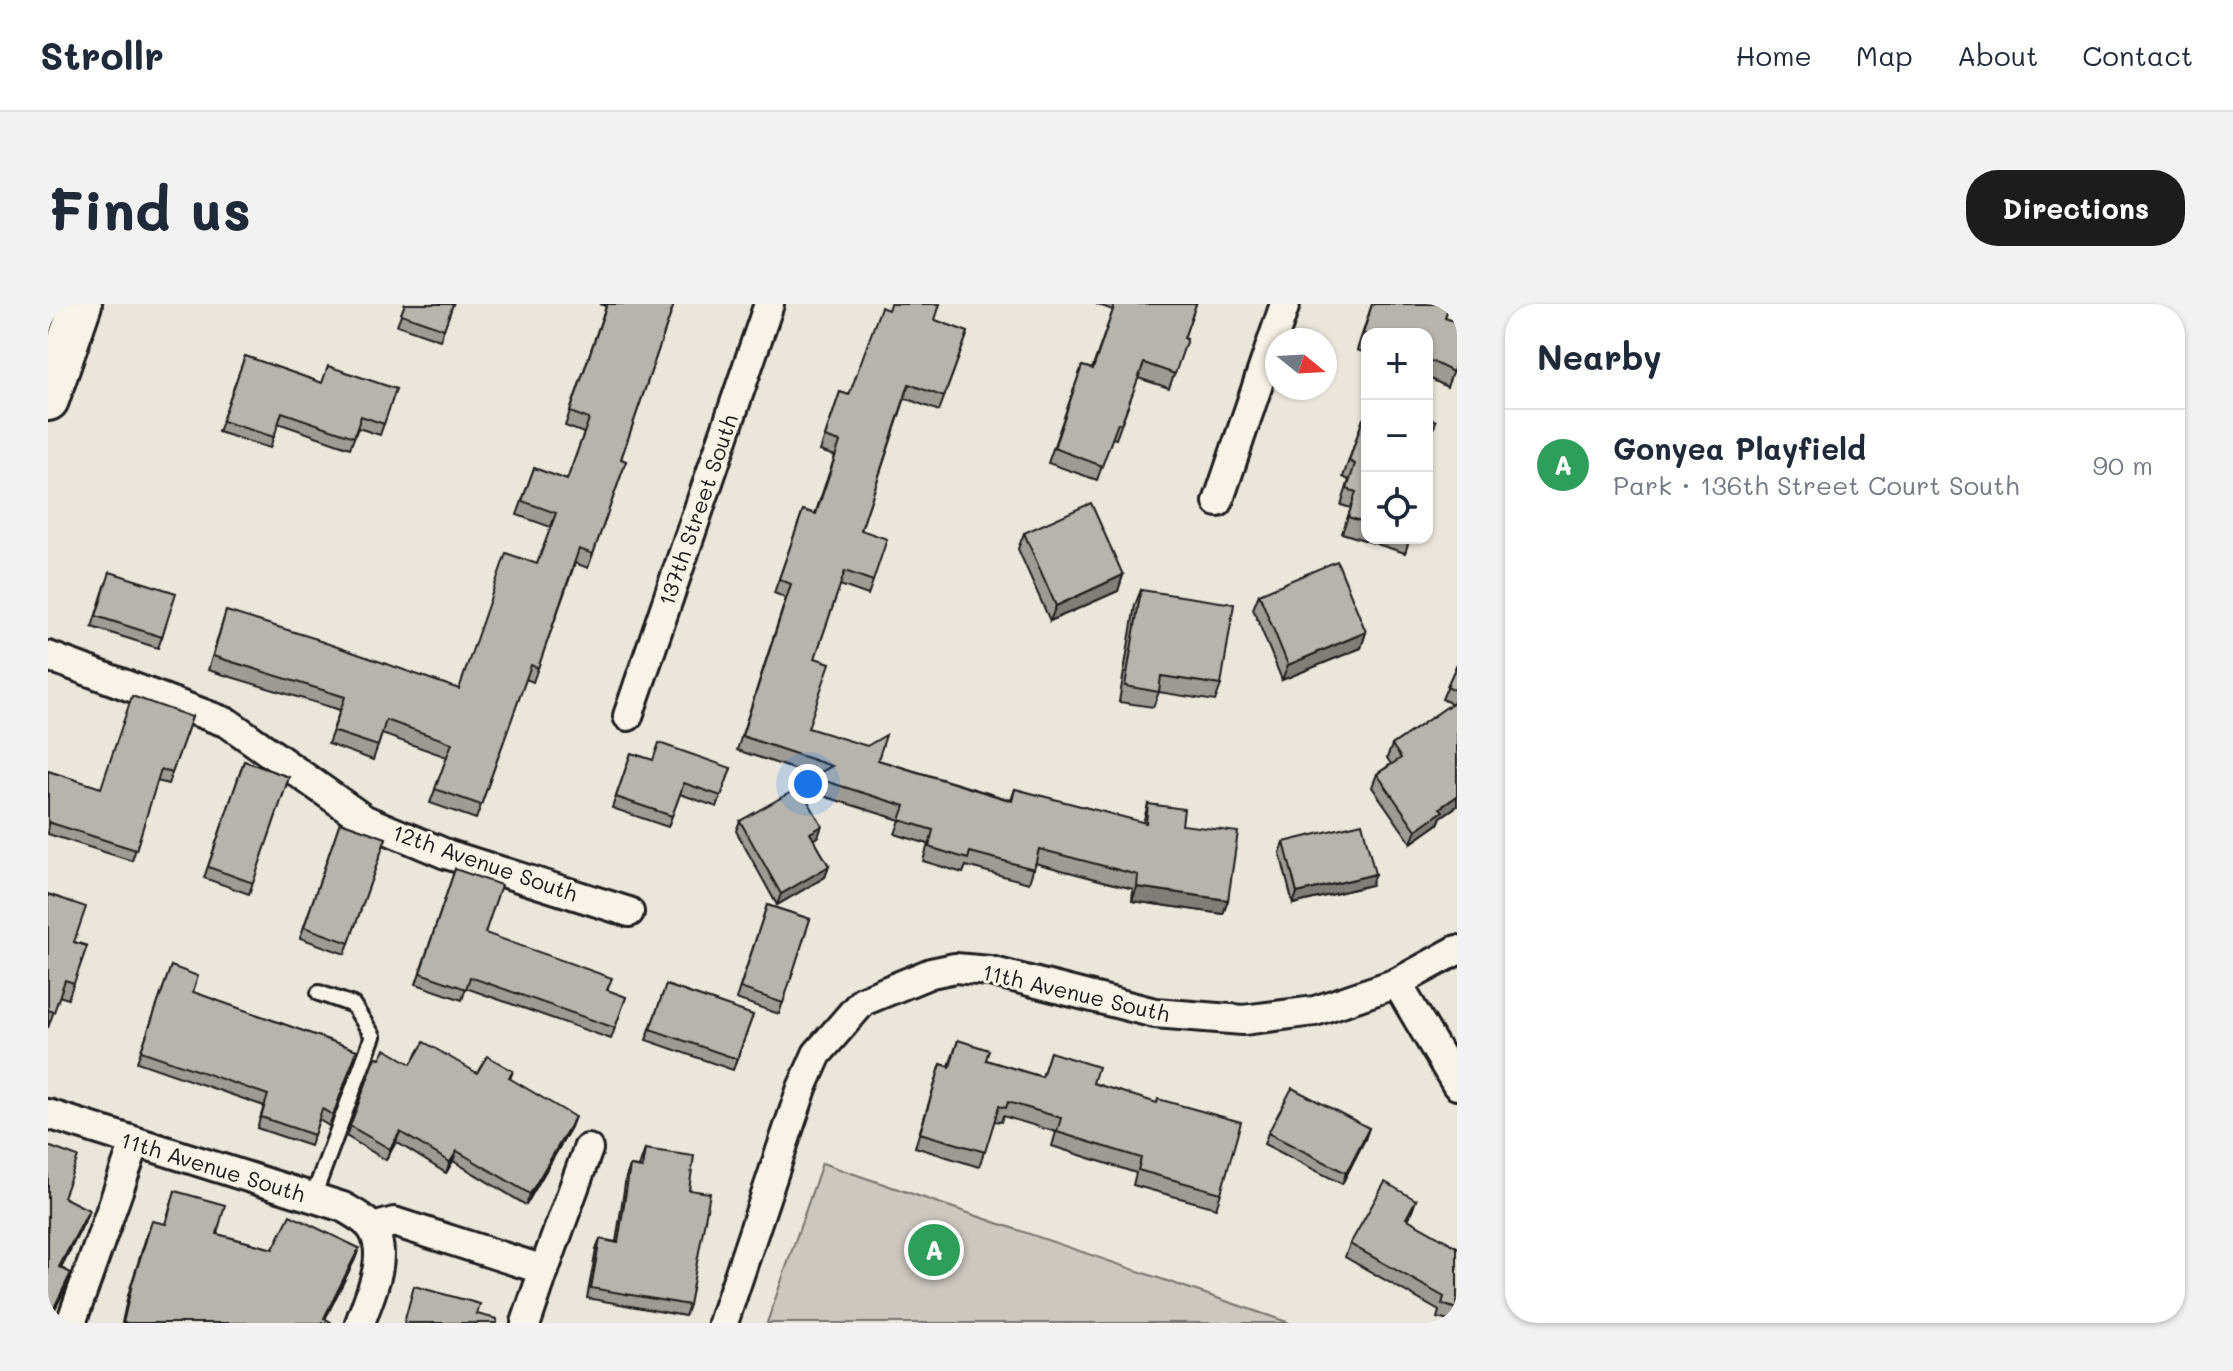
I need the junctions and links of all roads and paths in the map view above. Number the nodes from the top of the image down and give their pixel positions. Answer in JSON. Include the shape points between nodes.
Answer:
{"nodes":[{"id":1,"x":81,"y":304,"type":"edge"},
{"id":2,"x":769,"y":304,"type":"edge"},
{"id":3,"x":1285,"y":304,"type":"edge"},
{"id":4,"x":48,"y":400,"type":"edge"},
{"id":5,"x":1218,"y":502,"type":"dead end"},
{"id":6,"x":48,"y":656,"type":"edge"},
{"id":7,"x":628,"y":716,"type":"dead end"},
{"id":8,"x":629,"y":912,"type":"dead end"},
{"id":9,"x":1457,"y":950,"type":"edge"},
{"id":10,"x":1397,"y":983,"type":"junction"},
{"id":11,"x":319,"y":993,"type":"dead end"},
{"id":12,"x":1457,"y":1085,"type":"edge"},
{"id":13,"x":48,"y":1114,"type":"edge"},
{"id":14,"x":135,"y":1143,"type":"junction"},
{"id":15,"x":588,"y":1149,"type":"dead end"},
{"id":16,"x":313,"y":1197,"type":"junction"},
{"id":17,"x":373,"y":1228,"type":"junction"},
{"id":18,"x":544,"y":1270,"type":"junction"},
{"id":19,"x":71,"y":1323,"type":"edge"},
{"id":20,"x":360,"y":1323,"type":"edge"},
{"id":21,"x":526,"y":1323,"type":"edge"},
{"id":22,"x":723,"y":1323,"type":"edge"}],
"edges":[{"from":1,"to":4,"type":"street"},
{"from":2,"to":7,"type":"street","name":"137th Street South"},
{"from":3,"to":5,"type":"street"},
{"from":6,"to":8,"type":"street","name":"12th Avenue South","via":[[228,723],[365,820],[446,854]]},
{"from":9,"to":10,"type":"street","name":"11th Avenue South"},
{"from":10,"to":12,"type":"street"},
{"from":10,"to":22,"type":"street","name":"11th Avenue South","via":[[1315,1011],[1243,1020],[1155,1013],[990,971],[955,968],[863,1001],[817,1054],[802,1088]]},
{"from":11,"to":16,"type":"lane","via":[[353,1005],[373,1036]]},
{"from":13,"to":14,"type":"street","name":"11th Avenue South"},
{"from":14,"to":16,"type":"street","name":"11th Avenue South"},
{"from":14,"to":19,"type":"street"},
{"from":15,"to":18,"type":"street"},
{"from":16,"to":17,"type":"street","name":"11th Avenue South","via":[[343,1207]]},
{"from":17,"to":18,"type":"street","via":[[394,1222]]},
{"from":17,"to":20,"type":"street","via":[[379,1261]]},
{"from":18,"to":21,"type":"street"}]}
